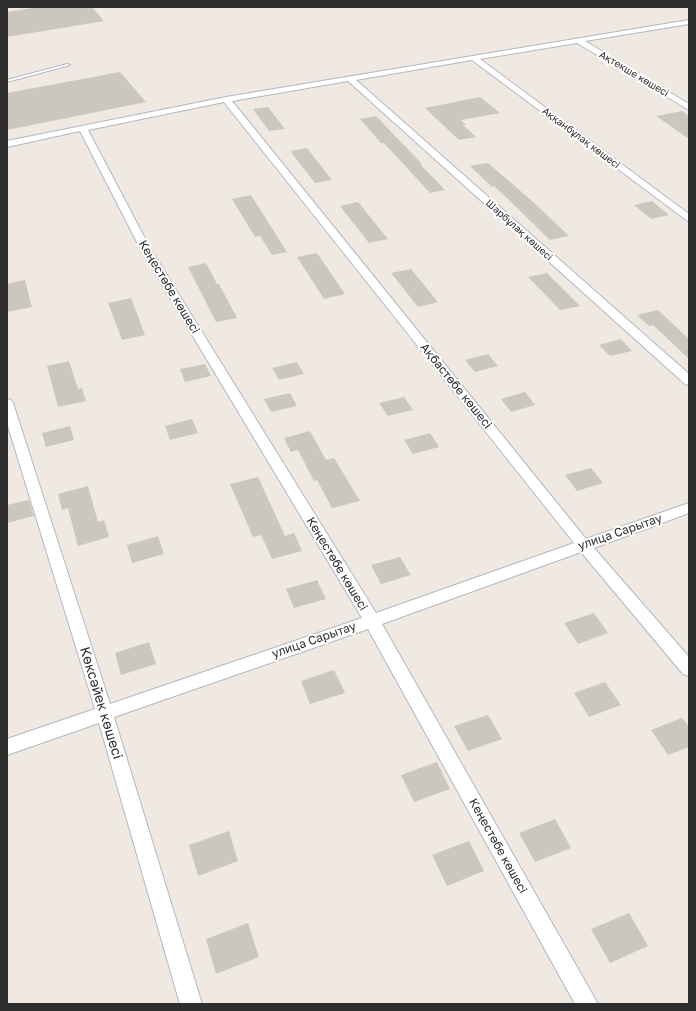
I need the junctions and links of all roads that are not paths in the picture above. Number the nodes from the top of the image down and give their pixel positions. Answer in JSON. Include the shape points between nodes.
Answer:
{"nodes":[{"id":1,"x":688,"y":23,"type":"edge"},
{"id":2,"x":578,"y":40,"type":"junction"},
{"id":3,"x":472,"y":57,"type":"junction"},
{"id":4,"x":68,"y":66,"type":"dead end"},
{"id":5,"x":350,"y":79,"type":"junction"},
{"id":6,"x":7,"y":81,"type":"edge"},
{"id":7,"x":226,"y":99,"type":"junction"},
{"id":8,"x":689,"y":108,"type":"edge"},
{"id":9,"x":83,"y":128,"type":"junction"},
{"id":10,"x":7,"y":144,"type":"edge"},
{"id":11,"x":689,"y":218,"type":"edge"},
{"id":12,"x":689,"y":381,"type":"edge"},
{"id":13,"x":7,"y":403,"type":"edge"},
{"id":14,"x":689,"y":508,"type":"edge"},
{"id":15,"x":583,"y":545,"type":"junction"},
{"id":16,"x":372,"y":620,"type":"junction"},
{"id":17,"x":689,"y":669,"type":"edge"},
{"id":18,"x":104,"y":712,"type":"junction"},
{"id":19,"x":7,"y":747,"type":"edge"},
{"id":20,"x":191,"y":1004,"type":"edge"},
{"id":21,"x":587,"y":1004,"type":"edge"}],
"edges":[{"from":1,"to":2,"type":"street"},
{"from":2,"to":3,"type":"street"},
{"from":2,"to":8,"type":"street","name":"Ақтекше көшесі"},
{"from":3,"to":5,"type":"street"},
{"from":3,"to":11,"type":"street","name":"Аққанбұлақ көшесі"},
{"from":4,"to":6,"type":"lane"},
{"from":5,"to":7,"type":"street"},
{"from":5,"to":12,"type":"street","name":"Шарбұлақ көшесі"},
{"from":7,"to":9,"type":"street"},
{"from":7,"to":15,"type":"street","name":"Ақбастөбе көшесі"},
{"from":9,"to":10,"type":"street"},
{"from":9,"to":16,"type":"street","name":"Кеңестөбе көшесі","via":[[145,248]]},
{"from":13,"to":18,"type":"street","name":"Көксәйек көшесі"},
{"from":14,"to":15,"type":"street","name":"улица Сарытау"},
{"from":15,"to":16,"type":"street","name":"улица Сарытау"},
{"from":15,"to":17,"type":"street","name":"Ақбастөбе көшесі"},
{"from":16,"to":18,"type":"street","name":"улица Сарытау"},
{"from":16,"to":21,"type":"street","name":"Кеңестөбе көшесі"},
{"from":18,"to":19,"type":"street","name":"улица Сарытау"},
{"from":18,"to":20,"type":"street","name":"Көксәйек көшесі"}]}
